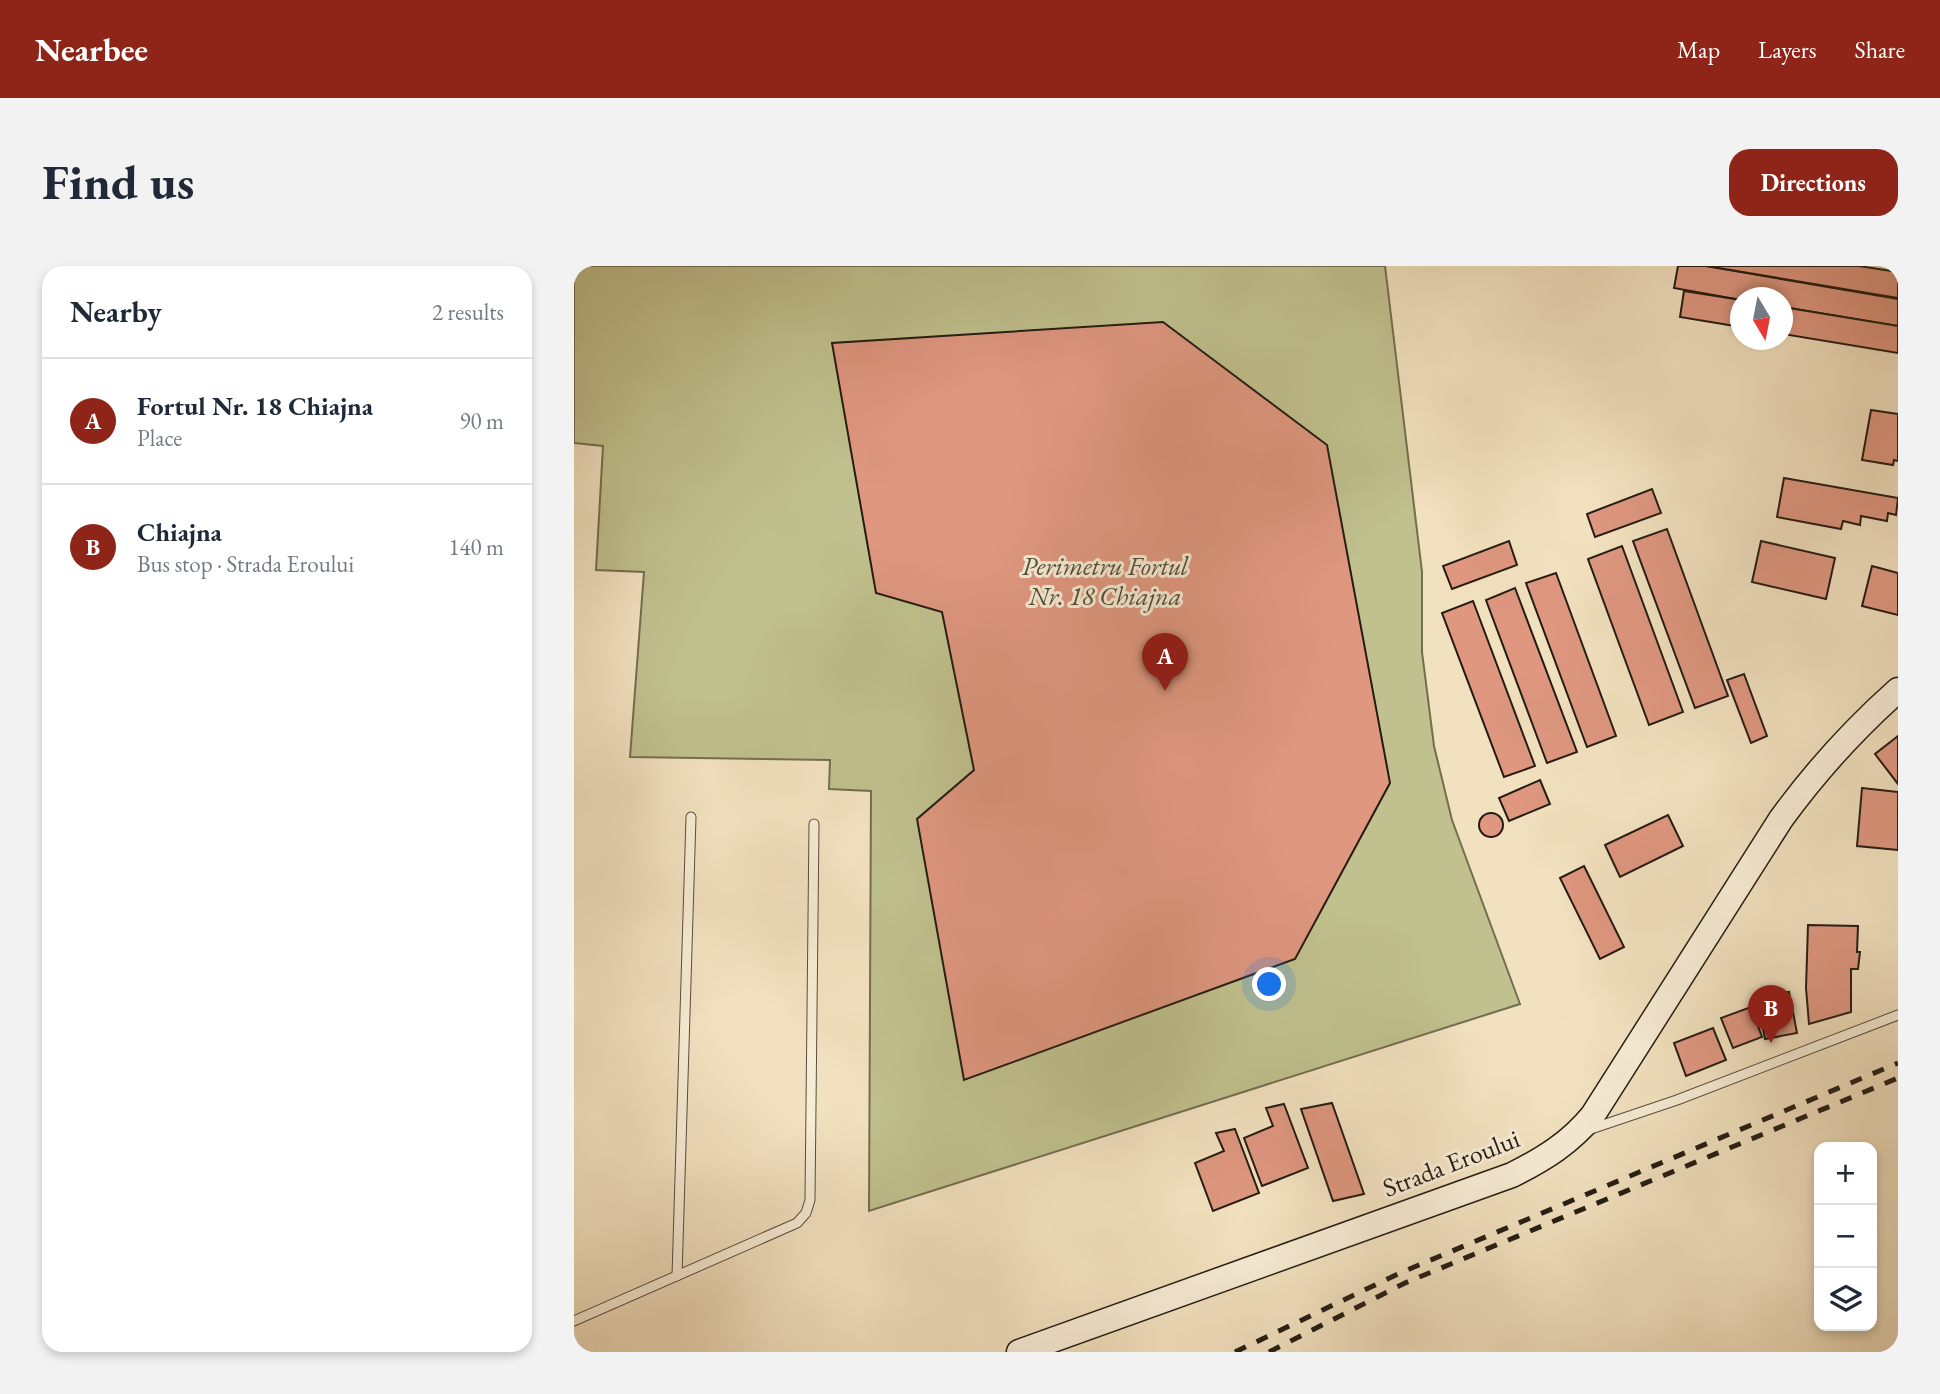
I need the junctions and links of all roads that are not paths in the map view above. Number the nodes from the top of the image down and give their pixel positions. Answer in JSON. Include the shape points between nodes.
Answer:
{"nodes":[{"id":1,"x":1898,"y":690,"type":"edge"},
{"id":2,"x":691,"y":817,"type":"dead end"},
{"id":3,"x":814,"y":824,"type":"dead end"},
{"id":4,"x":1898,"y":1015,"type":"edge"},
{"id":5,"x":1577,"y":1134,"type":"junction"},
{"id":6,"x":677,"y":1276,"type":"junction"},
{"id":7,"x":574,"y":1321,"type":"edge"},
{"id":8,"x":1029,"y":1350,"type":"edge"}],
"edges":[{"from":1,"to":5,"type":"main road","name":"Strada Eroului","via":[[1836,749],[1781,819],[1611,1088]]},
{"from":2,"to":6,"type":"lane"},
{"from":3,"to":6,"type":"lane","via":[[809,1206],[797,1223]]},
{"from":4,"to":5,"type":"lane"},
{"from":5,"to":8,"type":"main road","name":"Strada Eroului","via":[[1550,1156],[1512,1175]]},
{"from":6,"to":7,"type":"lane"}]}
